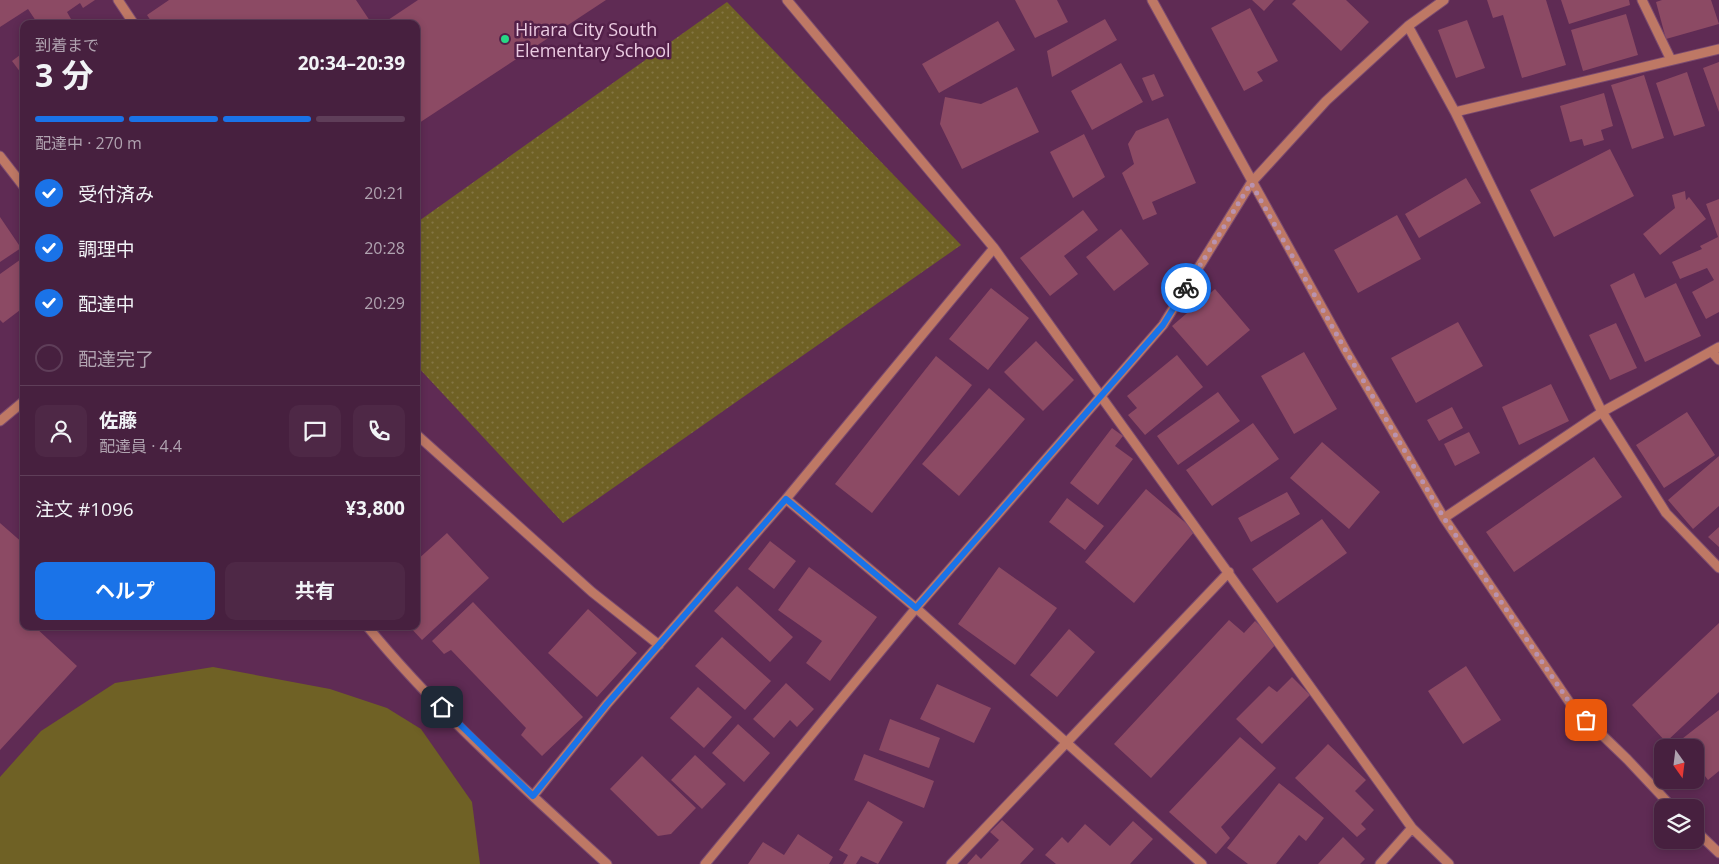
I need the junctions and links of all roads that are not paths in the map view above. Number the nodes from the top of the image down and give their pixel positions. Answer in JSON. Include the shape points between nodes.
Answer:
{"nodes":[{"id":1,"x":118,"y":0,"type":"edge"},
{"id":2,"x":787,"y":0,"type":"edge"},
{"id":3,"x":1152,"y":0,"type":"edge"},
{"id":4,"x":1444,"y":0,"type":"edge"},
{"id":5,"x":1642,"y":0,"type":"edge"},
{"id":6,"x":131,"y":20,"type":"edge"},
{"id":7,"x":1408,"y":26,"type":"junction"},
{"id":8,"x":1719,"y":49,"type":"edge"},
{"id":9,"x":1671,"y":60,"type":"junction"},
{"id":10,"x":1455,"y":112,"type":"junction"},
{"id":11,"x":0,"y":156,"type":"edge"},
{"id":12,"x":20,"y":183,"type":"edge"},
{"id":13,"x":1251,"y":183,"type":"junction"},
{"id":14,"x":994,"y":248,"type":"junction"},
{"id":15,"x":1715,"y":350,"type":"edge"},
{"id":16,"x":1719,"y":360,"type":"edge"},
{"id":17,"x":1101,"y":395,"type":"junction"},
{"id":18,"x":20,"y":404,"type":"edge"},
{"id":19,"x":1602,"y":412,"type":"junction"},
{"id":20,"x":0,"y":421,"type":"edge"},
{"id":21,"x":420,"y":438,"type":"edge"},
{"id":22,"x":786,"y":499,"type":"junction"},
{"id":23,"x":1444,"y":518,"type":"junction"},
{"id":24,"x":1719,"y":568,"type":"edge"},
{"id":25,"x":1228,"y":572,"type":"junction"},
{"id":26,"x":916,"y":608,"type":"junction"},
{"id":27,"x":371,"y":630,"type":"edge"},
{"id":28,"x":659,"y":645,"type":"junction"},
{"id":29,"x":1067,"y":742,"type":"junction"},
{"id":30,"x":533,"y":796,"type":"junction"},
{"id":31,"x":1665,"y":799,"type":"edge"},
{"id":32,"x":1412,"y":828,"type":"junction"},
{"id":33,"x":1704,"y":839,"type":"edge"},
{"id":34,"x":1719,"y":853,"type":"edge"},
{"id":35,"x":607,"y":864,"type":"edge"},
{"id":36,"x":705,"y":864,"type":"edge"},
{"id":37,"x":951,"y":864,"type":"edge"},
{"id":38,"x":1202,"y":864,"type":"edge"},
{"id":39,"x":1380,"y":864,"type":"edge"},
{"id":40,"x":1449,"y":864,"type":"edge"}],
"edges":[{"from":1,"to":6,"type":"street"},
{"from":2,"to":14,"type":"street"},
{"from":3,"to":13,"type":"street"},
{"from":4,"to":7,"type":"street"},
{"from":5,"to":9,"type":"street"},
{"from":7,"to":10,"type":"street"},
{"from":7,"to":13,"type":"street","via":[[1326,101]]},
{"from":8,"to":9,"type":"street"},
{"from":9,"to":10,"type":"street"},
{"from":10,"to":19,"type":"street"},
{"from":11,"to":12,"type":"street"},
{"from":13,"to":17,"type":"street","via":[[1163,325]]},
{"from":13,"to":23,"type":"street"},
{"from":14,"to":17,"type":"street"},
{"from":14,"to":22,"type":"street"},
{"from":15,"to":16,"type":"street"},
{"from":15,"to":19,"type":"street"},
{"from":17,"to":25,"type":"street"},
{"from":17,"to":26,"type":"street"},
{"from":18,"to":20,"type":"street"},
{"from":19,"to":23,"type":"street"},
{"from":19,"to":24,"type":"street","via":[[1666,513]]},
{"from":21,"to":28,"type":"street","via":[[592,592]]},
{"from":22,"to":26,"type":"street"},
{"from":22,"to":28,"type":"street"},
{"from":23,"to":31,"type":"street","via":[[1572,706]]},
{"from":25,"to":29,"type":"street"},
{"from":25,"to":32,"type":"street"},
{"from":26,"to":29,"type":"street"},
{"from":26,"to":36,"type":"street"},
{"from":27,"to":30,"type":"street","via":[[402,669]]},
{"from":28,"to":30,"type":"street"},
{"from":29,"to":37,"type":"street"},
{"from":29,"to":38,"type":"street"},
{"from":30,"to":35,"type":"street"},
{"from":32,"to":39,"type":"street"},
{"from":32,"to":40,"type":"street"},
{"from":33,"to":34,"type":"street"}]}
